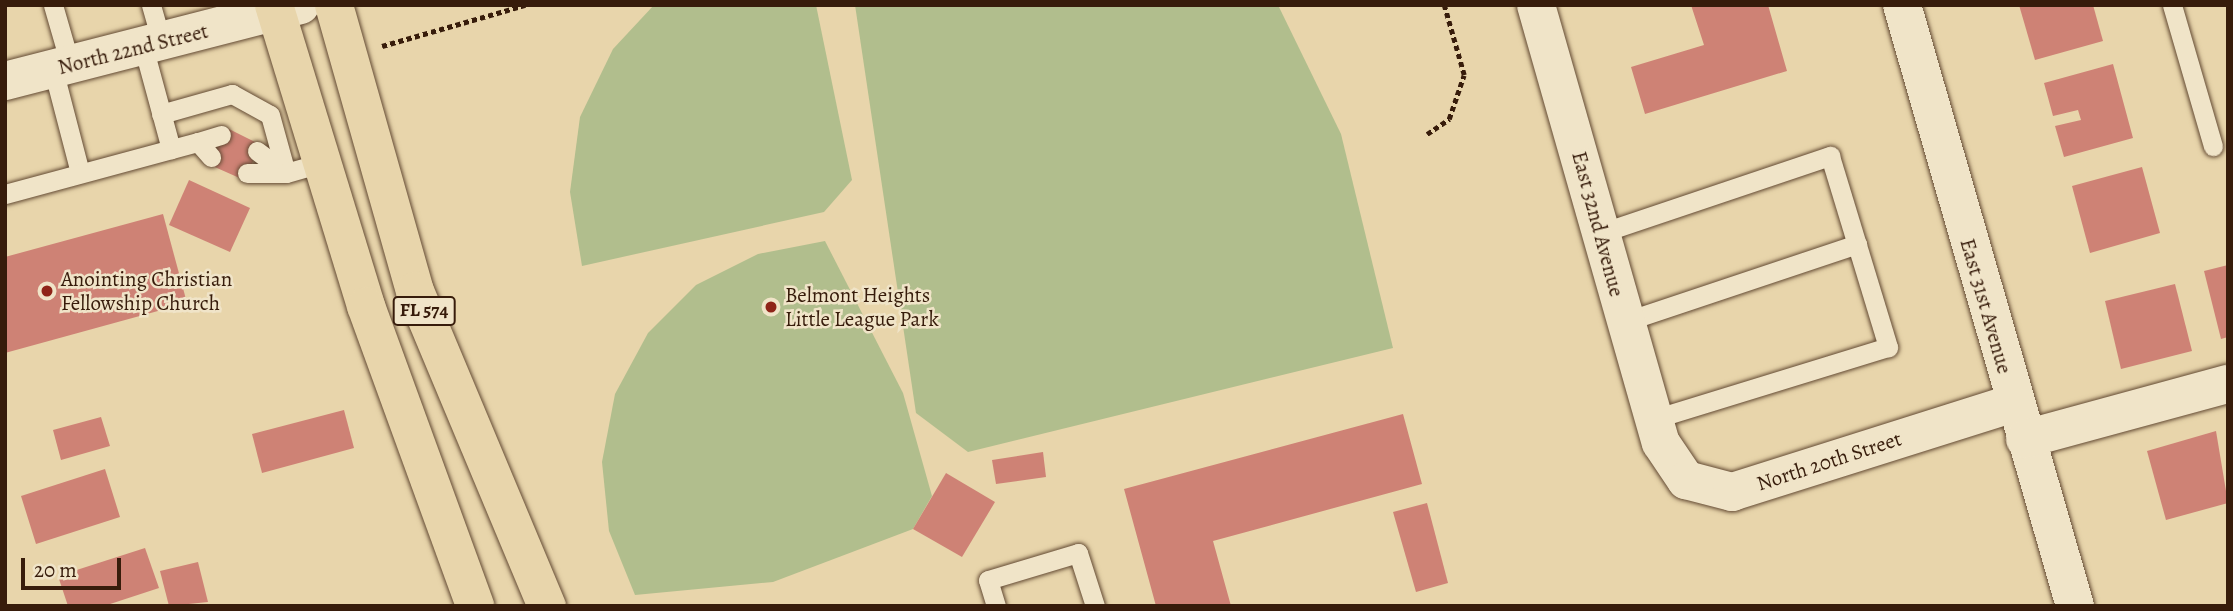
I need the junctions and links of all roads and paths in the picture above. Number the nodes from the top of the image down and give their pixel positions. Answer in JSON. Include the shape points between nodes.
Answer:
{"nodes":[{"id":1,"x":53,"y":5,"type":"edge"},
{"id":2,"x":334,"y":5,"type":"edge"},
{"id":3,"x":525,"y":5,"type":"edge"},
{"id":4,"x":1444,"y":5,"type":"edge"},
{"id":5,"x":1536,"y":5,"type":"edge"},
{"id":6,"x":1902,"y":5,"type":"edge"},
{"id":7,"x":2172,"y":5,"type":"edge"},
{"id":8,"x":284,"y":8,"type":"edge"},
{"id":9,"x":152,"y":31,"type":"edge"},
{"id":10,"x":374,"y":48,"type":"dead end"},
{"id":11,"x":61,"y":67,"type":"junction"},
{"id":12,"x":5,"y":81,"type":"edge"},
{"id":13,"x":161,"y":114,"type":"junction"},
{"id":14,"x":1427,"y":134,"type":"dead end"},
{"id":15,"x":221,"y":135,"type":"dead end"},
{"id":16,"x":198,"y":142,"type":"junction"},
{"id":17,"x":2213,"y":146,"type":"dead end"},
{"id":18,"x":171,"y":149,"type":"junction"},
{"id":19,"x":257,"y":151,"type":"dead end"},
{"id":20,"x":211,"y":157,"type":"dead end"},
{"id":21,"x":322,"y":163,"type":"junction"},
{"id":22,"x":80,"y":173,"type":"junction"},
{"id":23,"x":247,"y":173,"type":"dead end"},
{"id":24,"x":286,"y":173,"type":"junction"},
{"id":25,"x":5,"y":194,"type":"edge"},
{"id":26,"x":1601,"y":233,"type":"junction"},
{"id":27,"x":1857,"y":244,"type":"junction"},
{"id":28,"x":1624,"y":322,"type":"junction"},
{"id":29,"x":2228,"y":384,"type":"edge"},
{"id":30,"x":2014,"y":403,"type":"junction"},
{"id":31,"x":1657,"y":431,"type":"junction"},
{"id":32,"x":2025,"y":439,"type":"junction"},
{"id":33,"x":475,"y":606,"type":"edge"},
{"id":34,"x":547,"y":606,"type":"edge"},
{"id":35,"x":996,"y":606,"type":"edge"},
{"id":36,"x":1095,"y":606,"type":"edge"},
{"id":37,"x":2076,"y":606,"type":"edge"}],
"edges":[{"from":1,"to":11,"type":"lane"},
{"from":2,"to":34,"type":"main road","number":"FL 574","via":[[415,291]]},
{"from":3,"to":10,"type":"path"},
{"from":4,"to":14,"type":"path","via":[[1464,75],[1449,119]]},
{"from":5,"to":26,"type":"street","name":"East 32nd Avenue"},
{"from":6,"to":30,"type":"street","name":"East 31st Avenue"},
{"from":7,"to":17,"type":"lane"},
{"from":8,"to":9,"type":"street","name":"North 22nd Street"},
{"from":8,"to":21,"type":"main road","number":"FL 574"},
{"from":9,"to":11,"type":"street","name":"North 22nd Street"},
{"from":9,"to":13,"type":"lane"},
{"from":11,"to":12,"type":"street","name":"North 22nd Street"},
{"from":11,"to":22,"type":"lane"},
{"from":13,"to":18,"type":"lane"},
{"from":13,"to":24,"type":"lane","via":[[232,94],[270,115]]},
{"from":15,"to":16,"type":"lane"},
{"from":16,"to":18,"type":"lane"},
{"from":16,"to":20,"type":"lane"},
{"from":18,"to":22,"type":"lane"},
{"from":19,"to":24,"type":"lane"},
{"from":21,"to":24,"type":"lane"},
{"from":21,"to":33,"type":"main road","number":"FL 574","via":[[366,306]]},
{"from":22,"to":25,"type":"lane"},
{"from":23,"to":24,"type":"lane"},
{"from":26,"to":27,"type":"lane","via":[[1830,156]]},
{"from":26,"to":28,"type":"street","name":"East 32nd Avenue"},
{"from":27,"to":28,"type":"lane"},
{"from":27,"to":31,"type":"lane","via":[[1888,347]]},
{"from":28,"to":31,"type":"street","name":"East 32nd Avenue"},
{"from":29,"to":32,"type":"street"},
{"from":30,"to":31,"type":"street","name":"North 20th Street","via":[[1732,492],[1686,480]]},
{"from":30,"to":32,"type":"street","name":"East 31st Avenue"},
{"from":32,"to":37,"type":"street","name":"East 31st Avenue"},
{"from":35,"to":36,"type":"lane","via":[[988,580],[1077,553]]}]}
